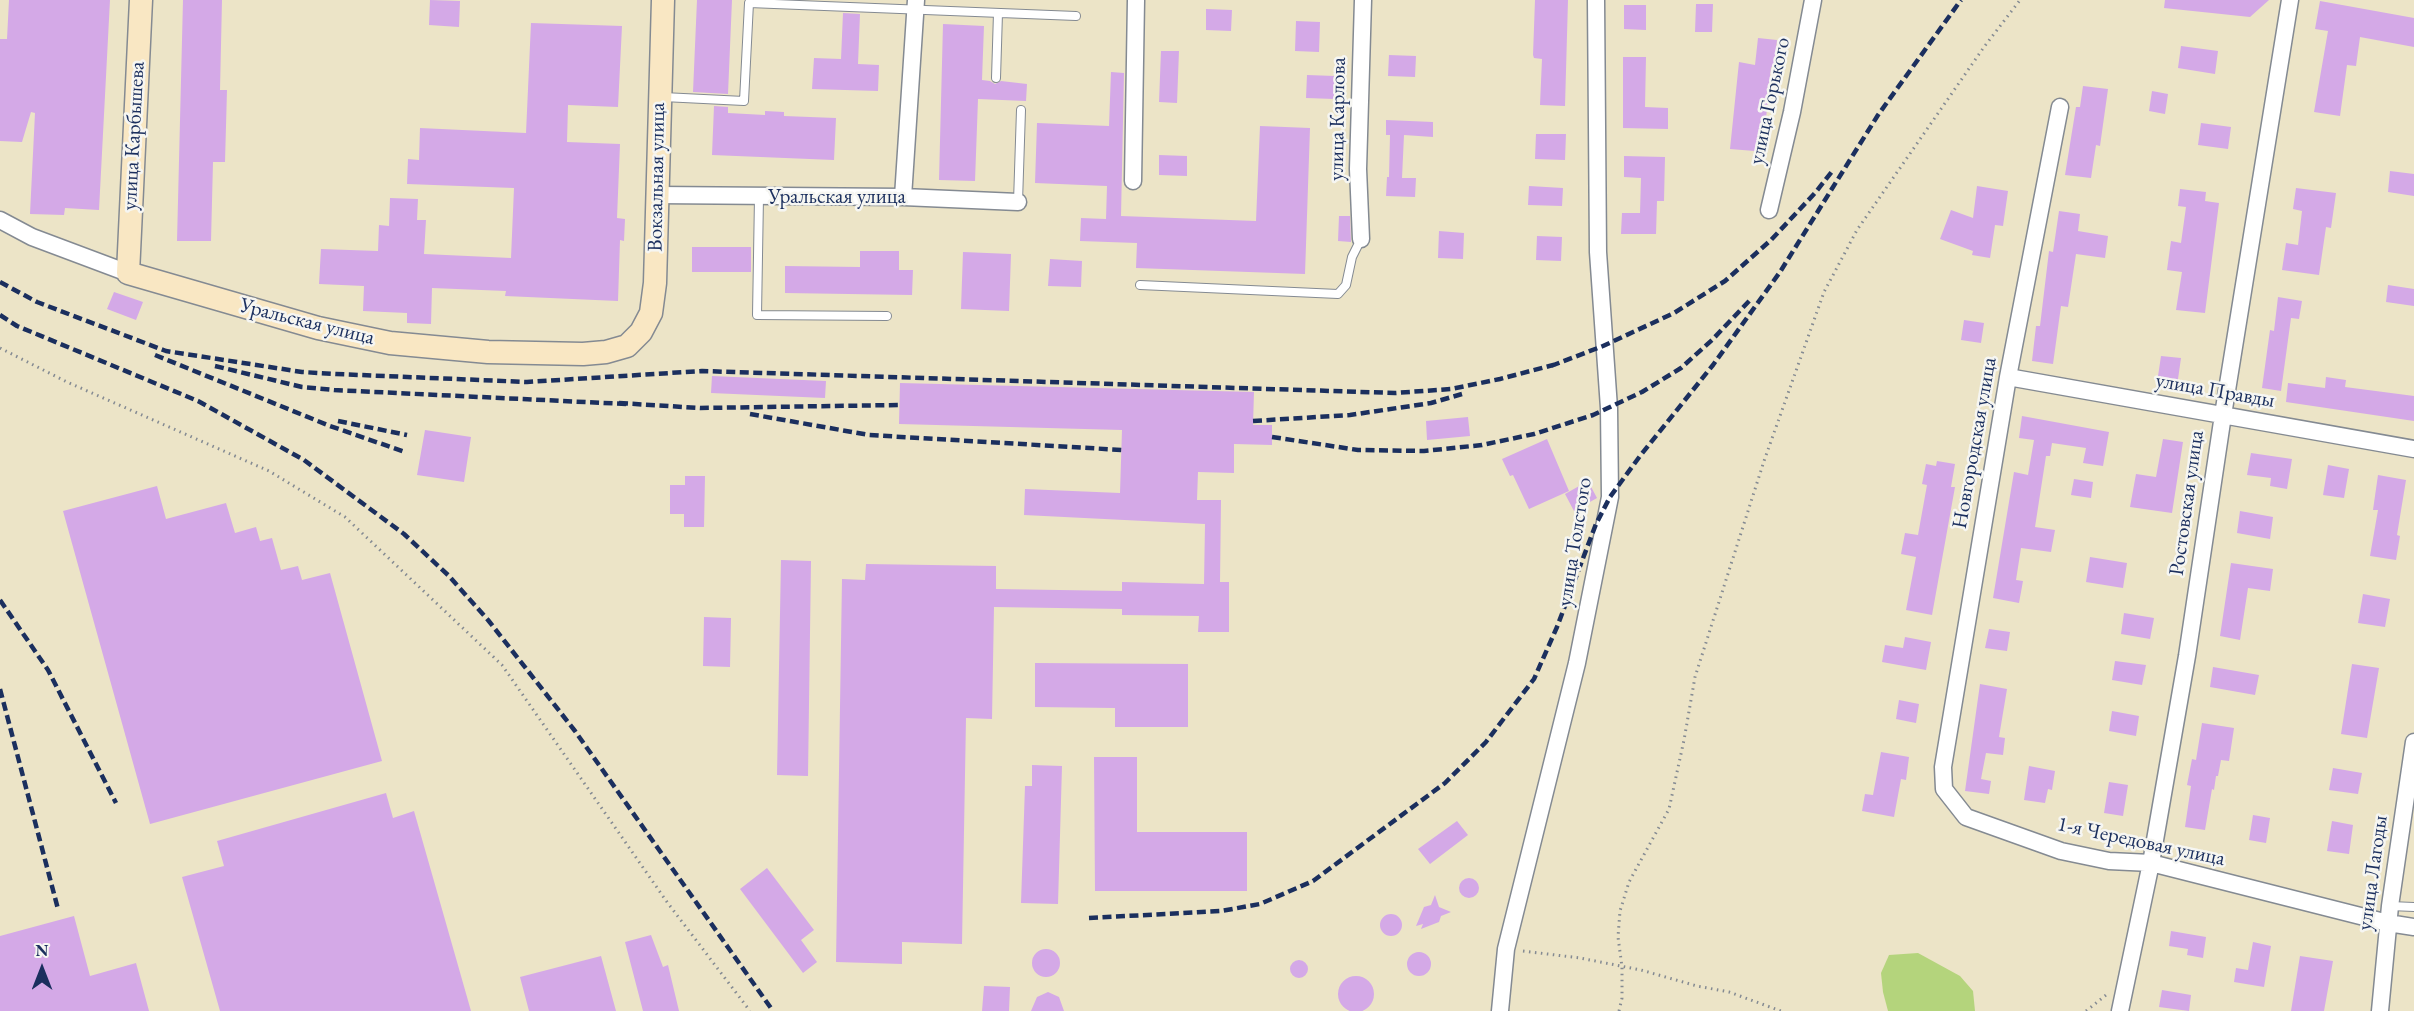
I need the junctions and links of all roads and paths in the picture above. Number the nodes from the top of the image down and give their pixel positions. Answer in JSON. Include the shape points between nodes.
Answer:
{"nodes":[{"id":1,"x":141,"y":0,"type":"edge"},
{"id":2,"x":663,"y":0,"type":"edge"},
{"id":3,"x":1136,"y":0,"type":"edge"},
{"id":4,"x":1363,"y":0,"type":"edge"},
{"id":5,"x":1596,"y":0,"type":"edge"},
{"id":6,"x":1813,"y":0,"type":"edge"},
{"id":7,"x":2020,"y":0,"type":"edge"},
{"id":8,"x":2290,"y":0,"type":"edge"},
{"id":9,"x":916,"y":5,"type":"edge"},
{"id":10,"x":998,"y":13,"type":"junction"},
{"id":11,"x":1076,"y":16,"type":"dead end"},
{"id":12,"x":996,"y":78,"type":"dead end"},
{"id":13,"x":659,"y":97,"type":"junction"},
{"id":14,"x":2060,"y":106,"type":"dead end"},
{"id":15,"x":1022,"y":110,"type":"dead end"},
{"id":16,"x":1133,"y":181,"type":"dead end"},
{"id":17,"x":656,"y":195,"type":"junction"},
{"id":18,"x":759,"y":197,"type":"junction"},
{"id":19,"x":903,"y":197,"type":"junction"},
{"id":20,"x":1018,"y":202,"type":"joint"},
{"id":21,"x":1769,"y":210,"type":"dead end"},
{"id":22,"x":0,"y":220,"type":"edge"},
{"id":23,"x":1360,"y":239,"type":"joint"},
{"id":24,"x":128,"y":273,"type":"junction"},
{"id":25,"x":1140,"y":285,"type":"dead end"},
{"id":26,"x":887,"y":316,"type":"dead end"},
{"id":27,"x":627,"y":346,"type":"joint"},
{"id":28,"x":0,"y":348,"type":"edge"},
{"id":29,"x":2008,"y":377,"type":"junction"},
{"id":30,"x":2223,"y":415,"type":"junction"},
{"id":31,"x":2414,"y":449,"type":"edge"},
{"id":32,"x":2414,"y":742,"type":"edge"},
{"id":33,"x":1944,"y":789,"type":"joint"},
{"id":34,"x":2151,"y":863,"type":"junction"},
{"id":35,"x":2414,"y":907,"type":"edge"},
{"id":36,"x":2389,"y":914,"type":"junction"},
{"id":37,"x":2414,"y":927,"type":"edge"},
{"id":38,"x":1506,"y":949,"type":"junction"},
{"id":39,"x":1622,"y":967,"type":"junction"},
{"id":40,"x":750,"y":1011,"type":"edge"},
{"id":41,"x":1500,"y":1011,"type":"edge"},
{"id":42,"x":1619,"y":1011,"type":"edge"},
{"id":43,"x":1781,"y":1011,"type":"edge"},
{"id":44,"x":2120,"y":1011,"type":"edge"},
{"id":45,"x":2380,"y":1011,"type":"edge"}],
"edges":[{"from":1,"to":24,"type":"street","name":"улица Карбышева"},
{"from":2,"to":13,"type":"street","name":"Вокзальная улица"},
{"from":3,"to":16,"type":"street"},
{"from":4,"to":23,"type":"street","name":"улица Карлова"},
{"from":5,"to":38,"type":"street","name":"улица Толстого","via":[[1598,252],[1609,408],[1610,497],[1577,663]]},
{"from":6,"to":21,"type":"street","name":"улица Горького"},
{"from":7,"to":39,"type":"path","via":[[1857,230],[1824,292],[1764,461],[1695,677],[1669,809],[1629,882],[1620,911]]},
{"from":8,"to":30,"type":"street","name":"Ростовская улица"},
{"from":9,"to":10,"type":"lane"},
{"from":9,"to":13,"type":"lane","via":[[749,3],[744,101]]},
{"from":9,"to":19,"type":"street"},
{"from":10,"to":11,"type":"lane"},
{"from":10,"to":12,"type":"lane"},
{"from":13,"to":17,"type":"street","name":"Вокзальная улица"},
{"from":14,"to":29,"type":"street","name":"Новгородская улица"},
{"from":15,"to":20,"type":"lane"},
{"from":17,"to":18,"type":"street","name":"Уральская улица"},
{"from":17,"to":27,"type":"street","name":"Вокзальная улица","via":[[651,313],[641,332]]},
{"from":18,"to":19,"type":"street","name":"Уральская улица"},
{"from":18,"to":26,"type":"lane","via":[[758,315]]},
{"from":19,"to":20,"type":"street","name":"Уральская улица"},
{"from":22,"to":24,"type":"street","name":"Уральская улица","via":[[32,237]]},
{"from":23,"to":25,"type":"lane","via":[[1346,285],[1338,294]]},
{"from":24,"to":27,"type":"street","name":"Уральская улица","via":[[318,328],[390,343],[488,352],[583,354]]},
{"from":28,"to":40,"type":"path","via":[[67,382],[269,471],[345,517],[502,665],[667,902]]},
{"from":29,"to":30,"type":"street","name":"улица Правды"},
{"from":29,"to":33,"type":"street","name":"Новгородская улица","via":[[1943,767]]},
{"from":30,"to":31,"type":"street","name":"улица Правды"},
{"from":30,"to":34,"type":"street","name":"Ростовская улица"},
{"from":32,"to":36,"type":"street","name":"улица Лагоды"},
{"from":33,"to":34,"type":"street","name":"1-я Чередовая улица","via":[[1966,817],[2061,851],[2109,861]]},
{"from":34,"to":36,"type":"street","name":"1-я Чередовая улица"},
{"from":34,"to":44,"type":"street","name":"Ростовская улица"},
{"from":35,"to":36,"type":"lane"},
{"from":36,"to":37,"type":"street","name":"1-я Чередовая улица"},
{"from":36,"to":45,"type":"street","name":"улица Лагоды"},
{"from":38,"to":39,"type":"path"},
{"from":38,"to":41,"type":"street","name":"улица Толстого"},
{"from":39,"to":42,"type":"path"},
{"from":39,"to":43,"type":"path","via":[[1729,992]]}]}
